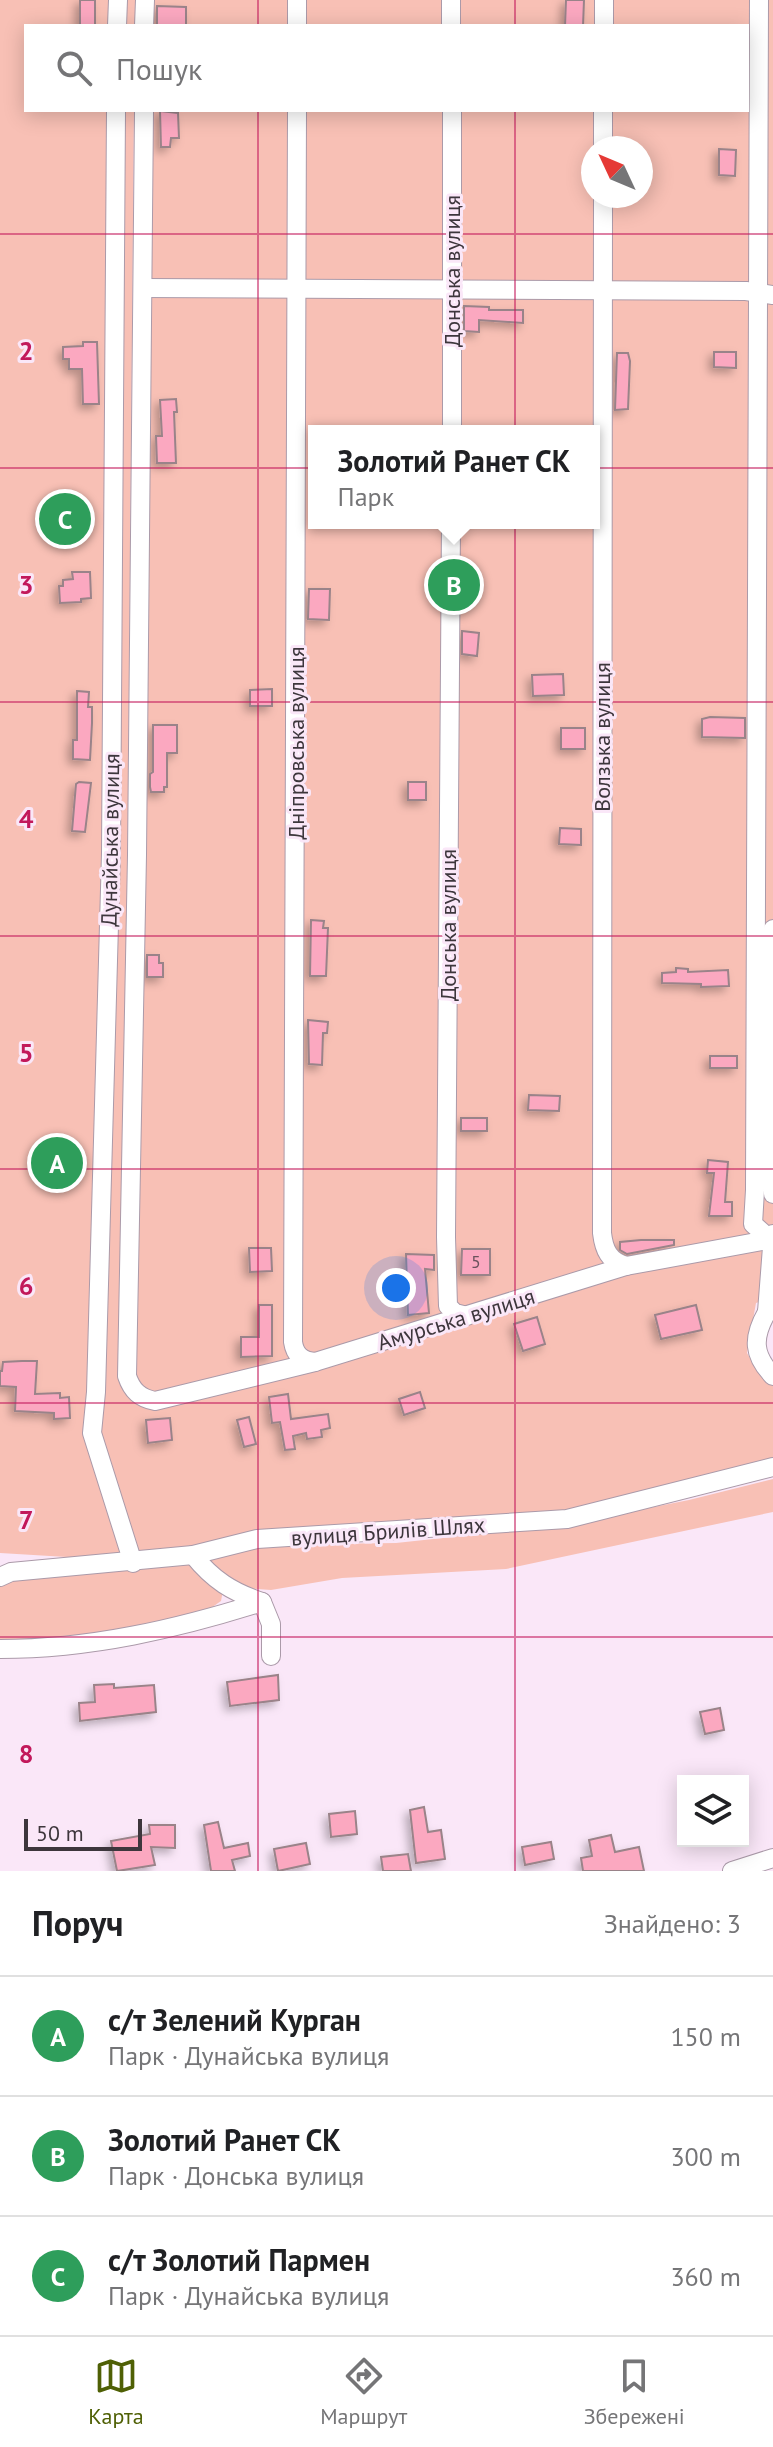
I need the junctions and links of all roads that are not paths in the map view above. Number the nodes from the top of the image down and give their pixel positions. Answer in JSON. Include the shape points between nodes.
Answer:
{"nodes":[{"id":1,"x":118,"y":0,"type":"edge"},
{"id":2,"x":145,"y":0,"type":"edge"},
{"id":3,"x":297,"y":0,"type":"edge"},
{"id":4,"x":451,"y":0,"type":"edge"},
{"id":5,"x":604,"y":0,"type":"edge"},
{"id":6,"x":759,"y":0,"type":"edge"},
{"id":7,"x":117,"y":24,"type":"edge"},
{"id":8,"x":144,"y":24,"type":"edge"},
{"id":9,"x":297,"y":24,"type":"edge"},
{"id":10,"x":451,"y":24,"type":"edge"},
{"id":11,"x":604,"y":24,"type":"edge"},
{"id":12,"x":116,"y":112,"type":"edge"},
{"id":13,"x":144,"y":112,"type":"edge"},
{"id":14,"x":297,"y":112,"type":"edge"},
{"id":15,"x":452,"y":112,"type":"edge"},
{"id":16,"x":603,"y":112,"type":"edge"},
{"id":17,"x":603,"y":136,"type":"edge"},
{"id":18,"x":603,"y":208,"type":"edge"},
{"id":19,"x":143,"y":288,"type":"junction"},
{"id":20,"x":298,"y":289,"type":"junction"},
{"id":21,"x":453,"y":290,"type":"junction"},
{"id":22,"x":602,"y":291,"type":"junction"},
{"id":23,"x":766,"y":295,"type":"edge"},
{"id":24,"x":452,"y":425,"type":"edge"},
{"id":25,"x":451,"y":529,"type":"edge"},
{"id":26,"x":773,"y":929,"type":"edge"},
{"id":27,"x":773,"y":1194,"type":"edge"},
{"id":28,"x":772,"y":1237,"type":"edge"},
{"id":29,"x":626,"y":1266,"type":"junction"},
{"id":30,"x":770,"y":1311,"type":"edge"},
{"id":31,"x":467,"y":1316,"type":"junction"},
{"id":32,"x":315,"y":1362,"type":"junction"},
{"id":33,"x":773,"y":1376,"type":"edge"},
{"id":34,"x":140,"y":1396,"type":"joint"},
{"id":35,"x":773,"y":1467,"type":"edge"},
{"id":36,"x":193,"y":1555,"type":"junction"},
{"id":37,"x":133,"y":1563,"type":"junction"},
{"id":38,"x":4,"y":1570,"type":"edge"},
{"id":39,"x":262,"y":1602,"type":"junction"},
{"id":40,"x":0,"y":1649,"type":"edge"},
{"id":41,"x":271,"y":1656,"type":"dead end"},
{"id":42,"x":773,"y":1858,"type":"edge"},
{"id":43,"x":732,"y":1871,"type":"edge"}],
"edges":[{"from":1,"to":7,"type":"street"},
{"from":2,"to":8,"type":"street"},
{"from":3,"to":9,"type":"street"},
{"from":4,"to":10,"type":"street"},
{"from":5,"to":11,"type":"street"},
{"from":6,"to":23,"type":"street"},
{"from":12,"to":37,"type":"street","name":"Дунайська вулиця","via":[[111,853],[92,1433]]},
{"from":13,"to":19,"type":"street","name":"Дунайська вулиця"},
{"from":14,"to":20,"type":"street","name":"Дніпровська вулиця"},
{"from":15,"to":21,"type":"street","name":"Донська вулиця"},
{"from":16,"to":17,"type":"street"},
{"from":18,"to":22,"type":"street","name":"Волзька вулиця"},
{"from":19,"to":20,"type":"street"},
{"from":19,"to":34,"type":"street","name":"Дунайська вулиця","via":[[127,1376]]},
{"from":20,"to":21,"type":"street"},
{"from":20,"to":32,"type":"street","name":"Дніпровська вулиця","via":[[293,1342],[297,1355]]},
{"from":21,"to":22,"type":"street"},
{"from":21,"to":24,"type":"street","name":"Донська вулиця"},
{"from":22,"to":23,"type":"street"},
{"from":22,"to":29,"type":"street","name":"Волзька вулиця","via":[[602,1233],[608,1256]]},
{"from":23,"to":28,"type":"street","via":[[753,1224]]},
{"from":25,"to":31,"type":"street","name":"Донська вулиця","via":[[446,1237],[448,1306]]},
{"from":26,"to":27,"type":"street"},
{"from":28,"to":29,"type":"street","name":"Амурська вулиця"},
{"from":28,"to":30,"type":"street"},
{"from":29,"to":31,"type":"street","name":"Амурська вулиця"},
{"from":30,"to":33,"type":"street","via":[[755,1347]]},
{"from":31,"to":32,"type":"street","name":"Амурська вулиця"},
{"from":32,"to":34,"type":"street","name":"Амурська вулиця","via":[[155,1401]]},
{"from":35,"to":36,"type":"street","name":"вулиця Брилів Шлях","via":[[567,1519],[257,1539]]},
{"from":36,"to":37,"type":"street","name":"вулиця Брилів Шлях"},
{"from":36,"to":39,"type":"street","via":[[227,1589]]},
{"from":37,"to":38,"type":"street","name":"вулиця Брилів Шлях"},
{"from":39,"to":40,"type":"street","via":[[201,1621],[83,1645]]},
{"from":39,"to":41,"type":"street","via":[[271,1624]]},
{"from":42,"to":43,"type":"street"}]}
